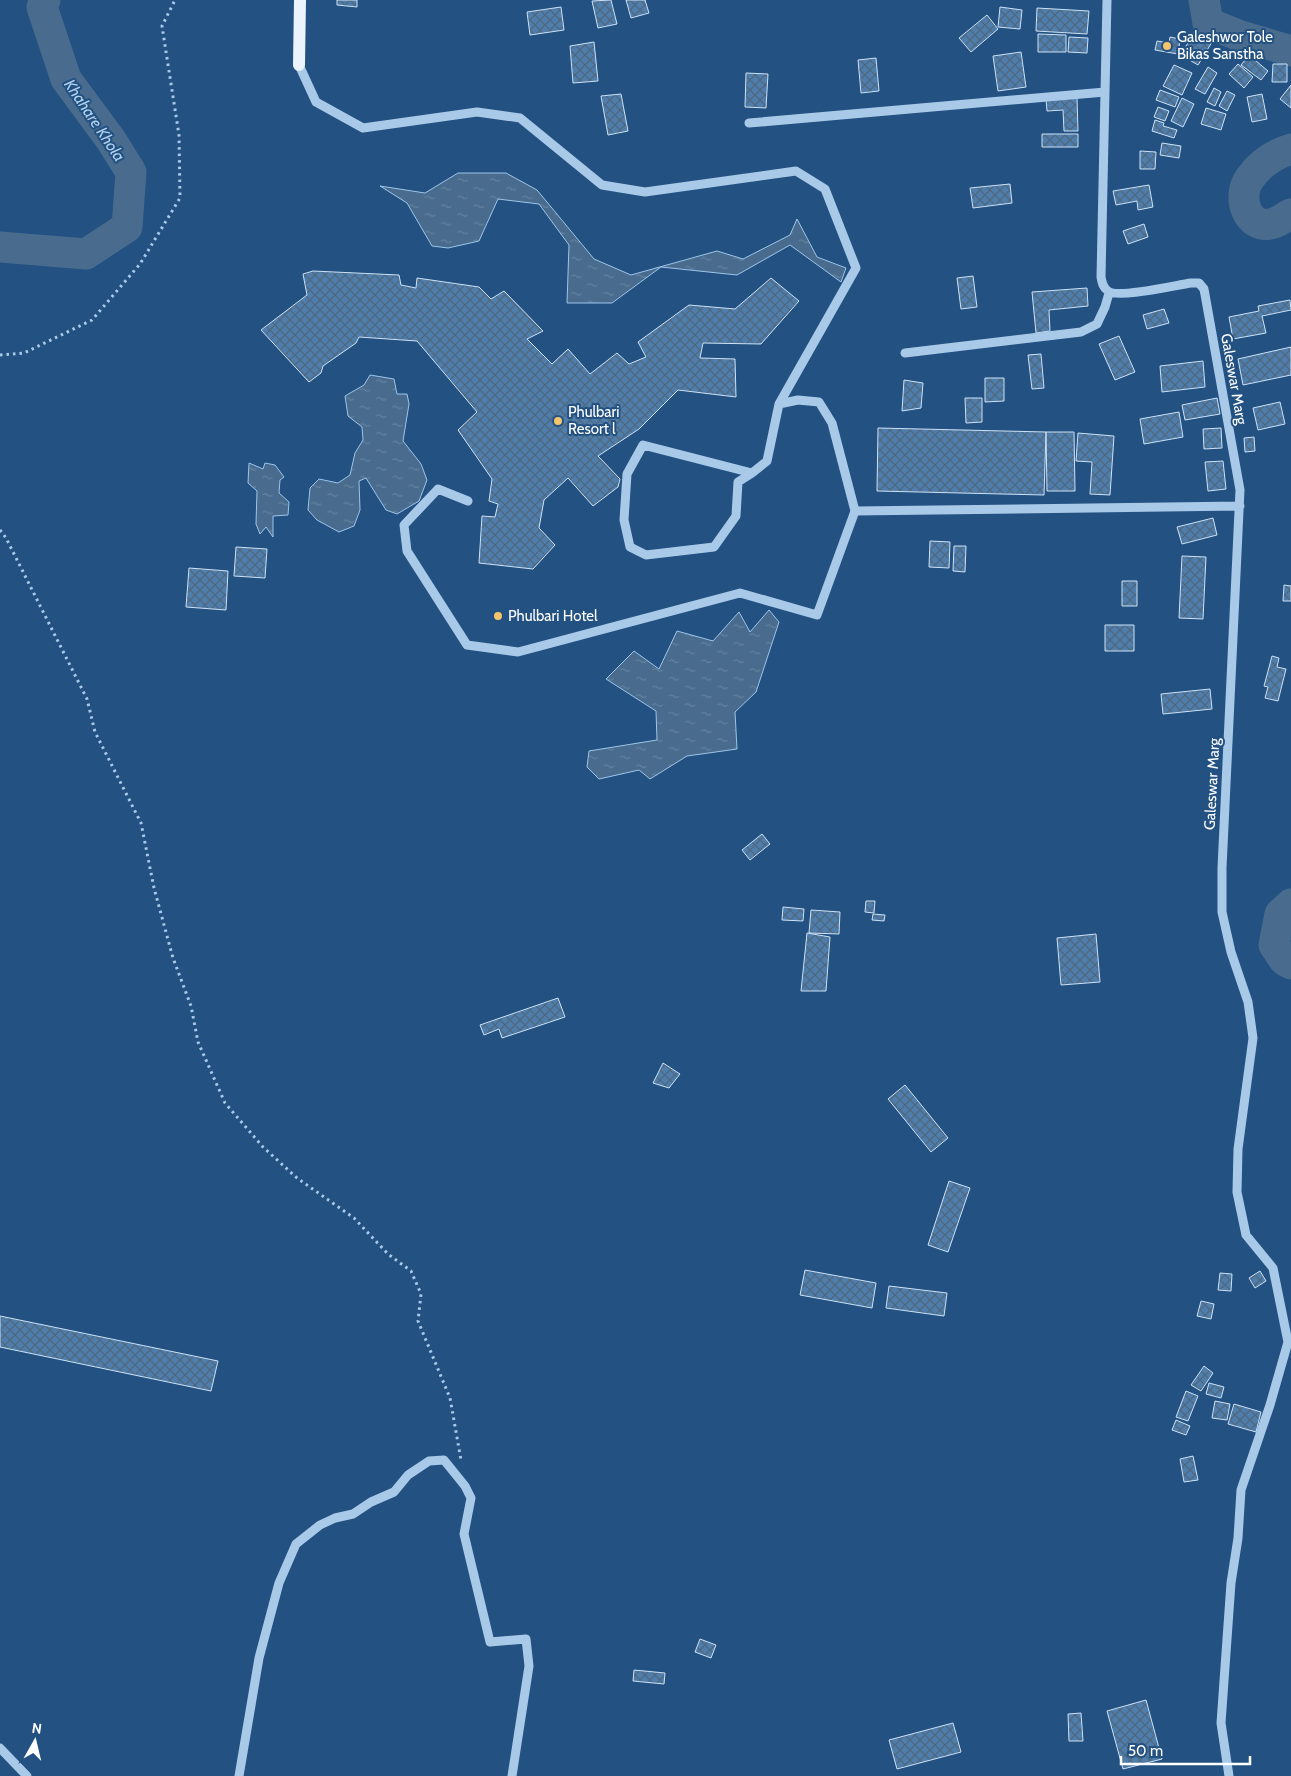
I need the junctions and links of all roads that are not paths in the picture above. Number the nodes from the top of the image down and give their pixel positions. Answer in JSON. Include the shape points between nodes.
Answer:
{"nodes":[{"id":1,"x":300,"y":0,"type":"edge"},
{"id":2,"x":1107,"y":0,"type":"edge"},
{"id":3,"x":299,"y":65,"type":"joint"},
{"id":4,"x":1105,"y":92,"type":"junction"},
{"id":5,"x":749,"y":123,"type":"dead end"},
{"id":6,"x":1109,"y":293,"type":"junction"},
{"id":7,"x":905,"y":353,"type":"dead end"},
{"id":8,"x":780,"y":404,"type":"junction"},
{"id":9,"x":752,"y":473,"type":"junction"},
{"id":10,"x":468,"y":501,"type":"dead end"},
{"id":11,"x":1240,"y":506,"type":"junction"},
{"id":12,"x":855,"y":511,"type":"junction"},
{"id":13,"x":0,"y":1748,"type":"edge"},
{"id":14,"x":27,"y":1776,"type":"edge"},
{"id":15,"x":239,"y":1776,"type":"edge"},
{"id":16,"x":512,"y":1776,"type":"edge"},
{"id":17,"x":1229,"y":1776,"type":"edge"}],
"edges":[{"from":1,"to":3,"type":"main road"},
{"from":2,"to":4,"type":"street"},
{"from":3,"to":8,"type":"street","via":[[316,102],[363,128],[477,112],[520,118],[602,185],[645,192],[796,171],[826,189],[856,268]]},
{"from":4,"to":5,"type":"street"},
{"from":4,"to":6,"type":"street","via":[[1101,277]]},
{"from":6,"to":7,"type":"street","via":[[1097,324],[1081,332]]},
{"from":6,"to":11,"type":"street","name":"Galeswar Marg","via":[[1190,283],[1199,284],[1204,289],[1240,490]]},
{"from":8,"to":9,"type":"street","via":[[767,462]]},
{"from":8,"to":12,"type":"street","via":[[798,400],[819,402],[832,423]]},
{"from":9,"to":9,"type":"street","via":[[738,482],[736,516],[714,547],[646,556],[630,547],[624,520],[627,474],[643,446]]},
{"from":10,"to":12,"type":"street","via":[[438,489],[404,525],[407,550],[467,645],[518,652],[740,593],[817,615]]},
{"from":11,"to":12,"type":"street"},
{"from":11,"to":17,"type":"street","name":"Galeswar Marg","via":[[1222,868],[1222,912],[1248,1002],[1253,1038],[1238,1149],[1237,1192],[1246,1235],[1273,1268],[1288,1342],[1241,1490],[1221,1723]]},
{"from":13,"to":14,"type":"street"},
{"from":15,"to":16,"type":"street","via":[[259,1658],[279,1582],[296,1544],[320,1525],[353,1514],[394,1492],[408,1475],[430,1461],[444,1460],[471,1498],[464,1534],[490,1642],[526,1639],[530,1666]]}]}
